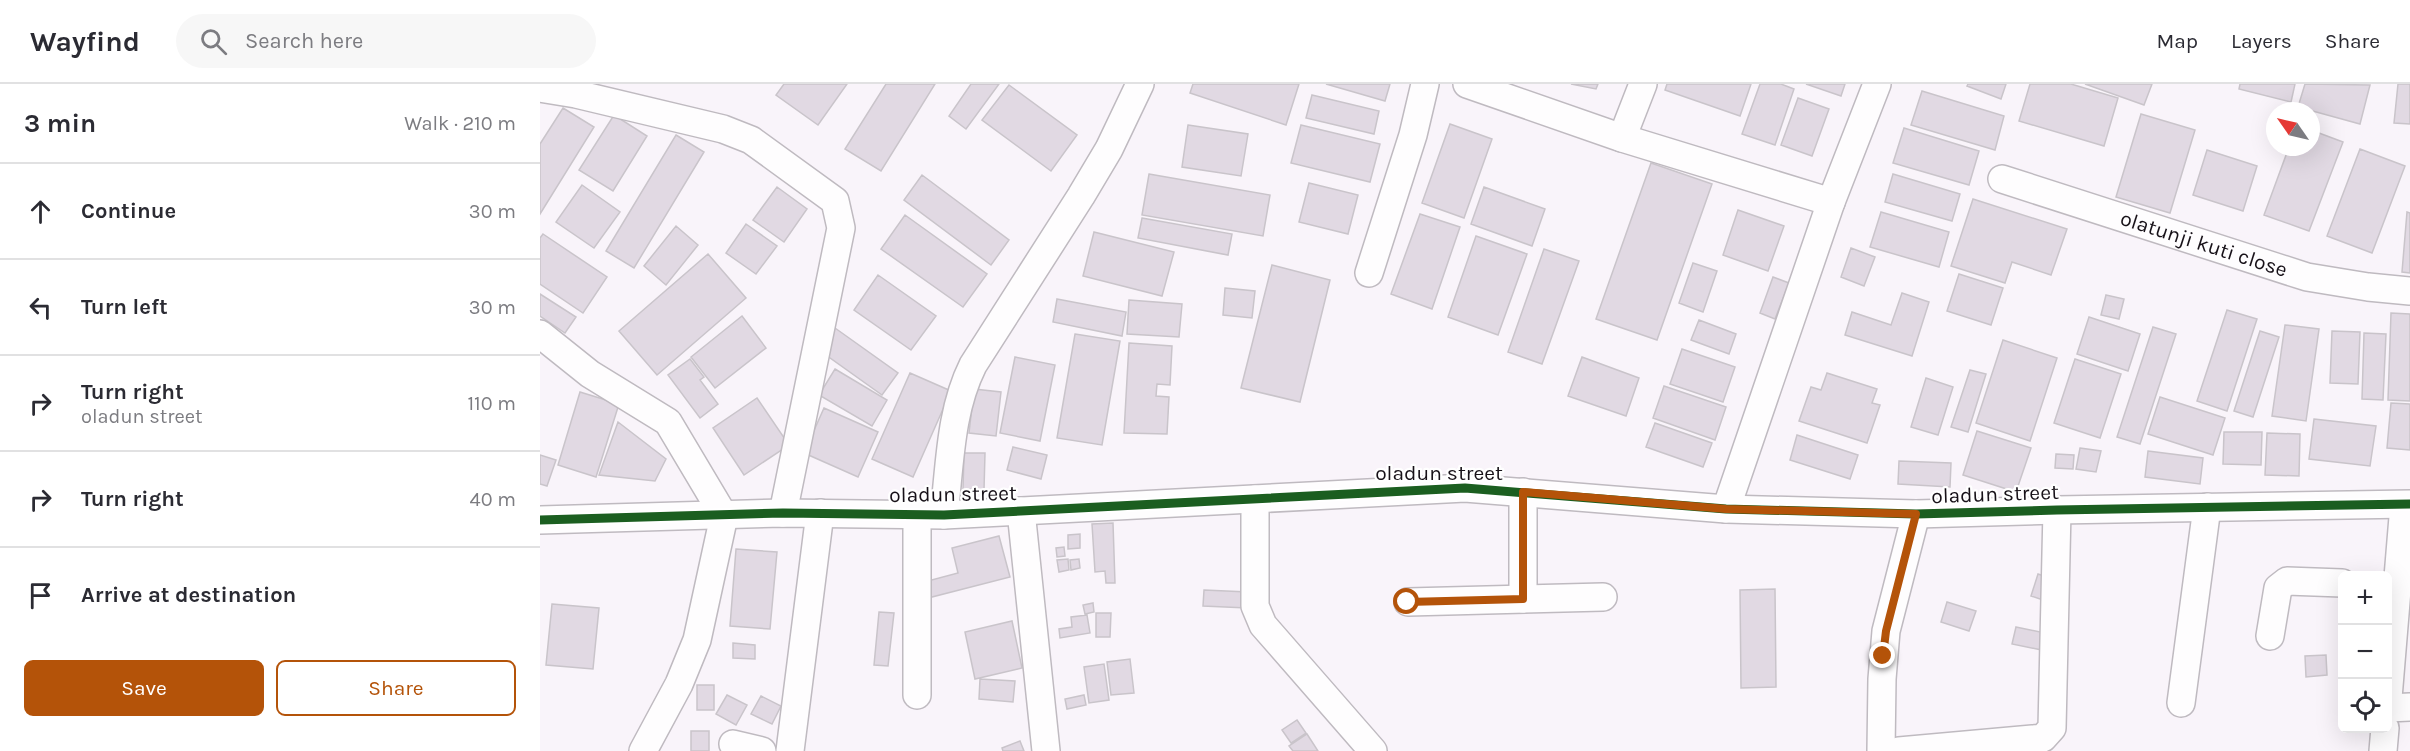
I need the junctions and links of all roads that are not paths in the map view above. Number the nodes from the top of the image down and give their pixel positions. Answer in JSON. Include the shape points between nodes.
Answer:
{"nodes":[{"id":1,"x":1140,"y":84,"type":"edge"},
{"id":2,"x":1425,"y":84,"type":"edge"},
{"id":3,"x":1467,"y":84,"type":"edge"},
{"id":4,"x":1642,"y":84,"type":"edge"},
{"id":5,"x":1877,"y":84,"type":"edge"},
{"id":6,"x":540,"y":88,"type":"edge"},
{"id":7,"x":1622,"y":138,"type":"junction"},
{"id":8,"x":2002,"y":179,"type":"dead end"},
{"id":9,"x":1831,"y":202,"type":"junction"},
{"id":10,"x":1369,"y":273,"type":"dead end"},
{"id":11,"x":2410,"y":291,"type":"edge"},
{"id":12,"x":540,"y":334,"type":"edge"},
{"id":13,"x":1523,"y":492,"type":"junction"},
{"id":14,"x":1255,"y":499,"type":"junction"},
{"id":15,"x":2407,"y":505,"type":"edge"},
{"id":16,"x":2207,"y":507,"type":"junction"},
{"id":17,"x":1726,"y":509,"type":"junction"},
{"id":18,"x":2057,"y":510,"type":"junction"},
{"id":19,"x":1021,"y":511,"type":"junction"},
{"id":20,"x":783,"y":513,"type":"junction"},
{"id":21,"x":820,"y":513,"type":"junction"},
{"id":22,"x":917,"y":514,"type":"junction"},
{"id":23,"x":944,"y":514,"type":"junction"},
{"id":24,"x":1916,"y":514,"type":"junction"},
{"id":25,"x":724,"y":516,"type":"junction"},
{"id":26,"x":540,"y":520,"type":"edge"},
{"id":27,"x":2338,"y":583,"type":"edge"},
{"id":28,"x":2392,"y":584,"type":"edge"},
{"id":29,"x":1602,"y":597,"type":"dead end"},
{"id":30,"x":1523,"y":599,"type":"junction"},
{"id":31,"x":1407,"y":602,"type":"dead end"},
{"id":32,"x":2391,"y":625,"type":"edge"},
{"id":33,"x":2270,"y":636,"type":"dead end"},
{"id":34,"x":2389,"y":679,"type":"edge"},
{"id":35,"x":917,"y":695,"type":"dead end"},
{"id":36,"x":2181,"y":703,"type":"dead end"},
{"id":37,"x":2410,"y":707,"type":"edge"},
{"id":38,"x":2392,"y":708,"type":"edge"},
{"id":39,"x":2385,"y":733,"type":"edge"},
{"id":40,"x":733,"y":744,"type":"dead end"},
{"id":41,"x":643,"y":751,"type":"edge"},
{"id":42,"x":762,"y":751,"type":"edge"},
{"id":43,"x":790,"y":751,"type":"edge"},
{"id":44,"x":1046,"y":751,"type":"edge"},
{"id":45,"x":1373,"y":751,"type":"edge"},
{"id":46,"x":1881,"y":751,"type":"edge"},
{"id":47,"x":1899,"y":751,"type":"edge"},
{"id":48,"x":2383,"y":751,"type":"edge"}],
"edges":[{"from":1,"to":23,"type":"street","via":[[1108,149],[961,390]]},
{"from":2,"to":10,"type":"street"},
{"from":3,"to":7,"type":"street"},
{"from":4,"to":7,"type":"street"},
{"from":5,"to":9,"type":"street"},
{"from":6,"to":20,"type":"street","via":[[723,129],[751,140],[835,201],[841,228]]},
{"from":7,"to":9,"type":"street"},
{"from":8,"to":11,"type":"street","name":"olatunji kuti close","via":[[2307,277]]},
{"from":9,"to":17,"type":"street"},
{"from":12,"to":25,"type":"street","via":[[590,374],[668,422]]},
{"from":13,"to":14,"type":"street","name":"oladun street","via":[[1465,488]]},
{"from":13,"to":17,"type":"street","name":"oladun street"},
{"from":13,"to":30,"type":"street"},
{"from":14,"to":19,"type":"street","name":"oladun street"},
{"from":14,"to":45,"type":"street","via":[[1255,606],[1263,625]]},
{"from":15,"to":16,"type":"street","name":"oladun street"},
{"from":15,"to":28,"type":"street"},
{"from":16,"to":18,"type":"street","name":"oladun street"},
{"from":16,"to":36,"type":"street"},
{"from":17,"to":24,"type":"street","name":"oladun street"},
{"from":18,"to":24,"type":"street","name":"oladun street"},
{"from":18,"to":47,"type":"street","via":[[2052,728],[2043,738]]},
{"from":19,"to":23,"type":"street","name":"oladun street"},
{"from":19,"to":44,"type":"street"},
{"from":20,"to":21,"type":"street","name":"oladun street"},
{"from":20,"to":25,"type":"street","name":"oladun street"},
{"from":21,"to":22,"type":"street","name":"oladun street"},
{"from":21,"to":43,"type":"street"},
{"from":22,"to":23,"type":"street","name":"oladun street"},
{"from":22,"to":35,"type":"street"},
{"from":24,"to":46,"type":"street","via":[[1886,631]]},
{"from":25,"to":26,"type":"street","name":"oladun street"},
{"from":25,"to":41,"type":"street","via":[[697,640],[679,684]]},
{"from":27,"to":33,"type":"street","via":[[2287,580],[2278,588]]},
{"from":29,"to":30,"type":"street"},
{"from":30,"to":31,"type":"street"},
{"from":32,"to":34,"type":"street"},
{"from":37,"to":38,"type":"street"},
{"from":39,"to":48,"type":"street"},
{"from":40,"to":42,"type":"street"}]}
